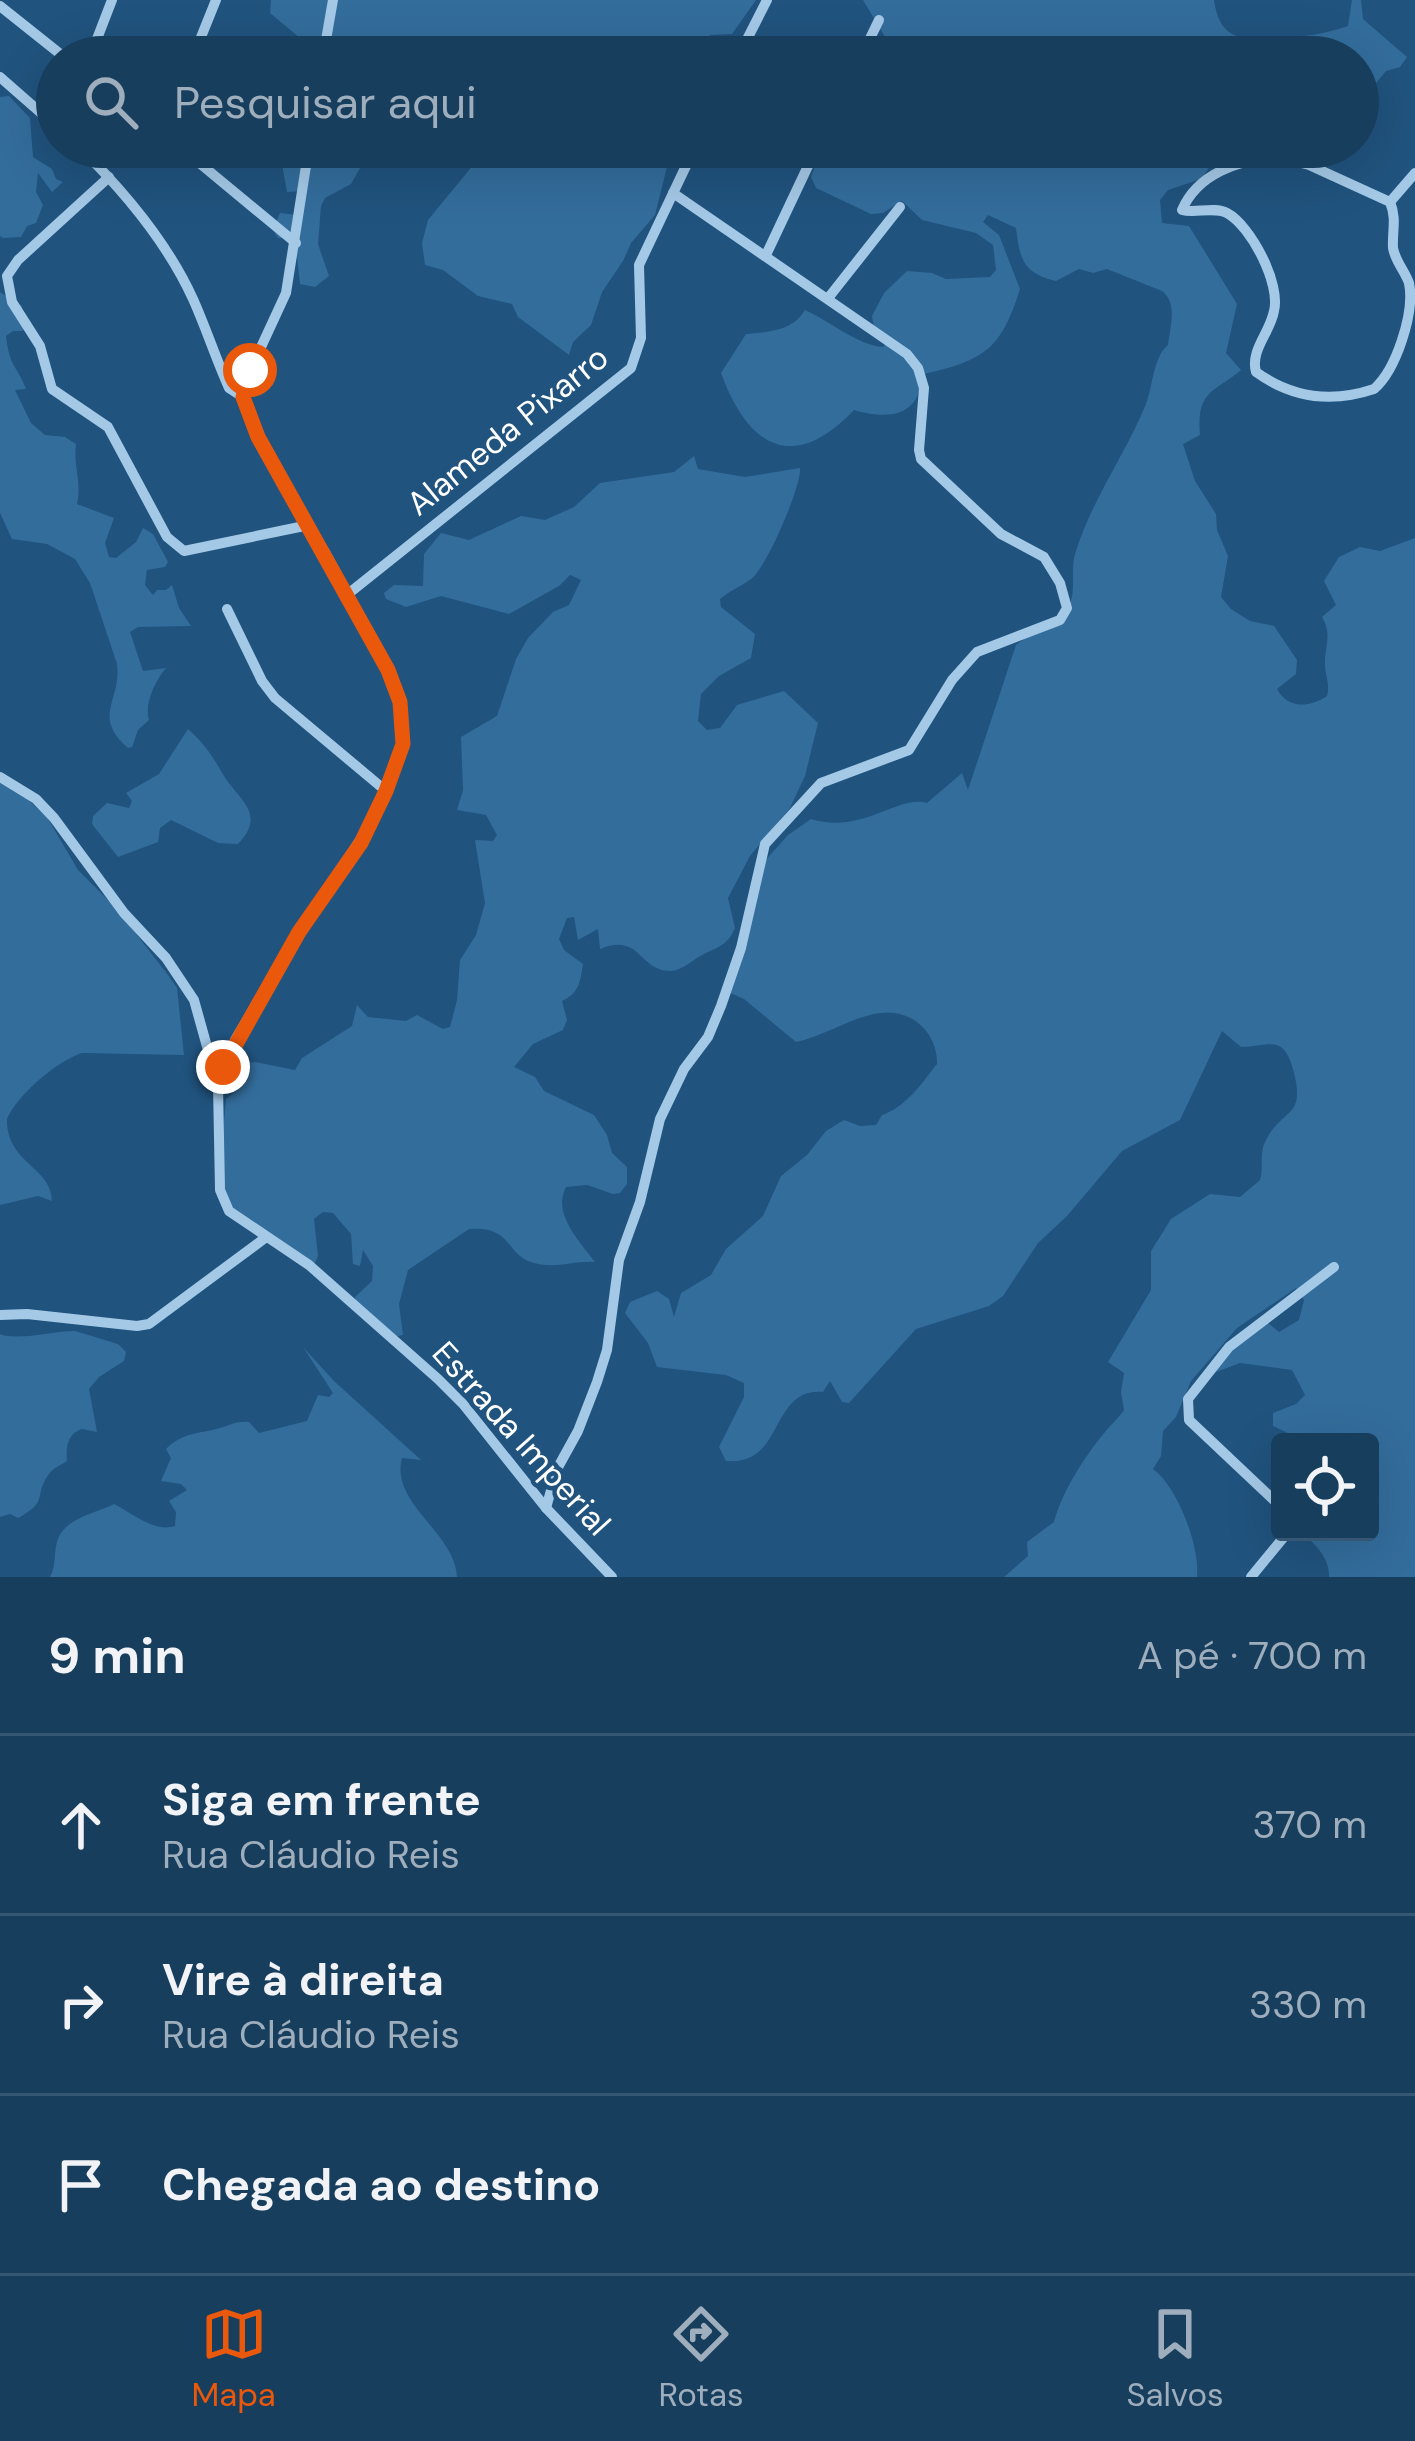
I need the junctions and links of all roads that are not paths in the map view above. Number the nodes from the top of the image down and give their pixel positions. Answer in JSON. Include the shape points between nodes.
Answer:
{"nodes":[{"id":1,"x":112,"y":0,"type":"edge"},
{"id":2,"x":215,"y":0,"type":"edge"},
{"id":3,"x":333,"y":0,"type":"edge"},
{"id":4,"x":766,"y":0,"type":"edge"},
{"id":5,"x":4,"y":5,"type":"edge"},
{"id":6,"x":879,"y":20,"type":"dead end"},
{"id":7,"x":40,"y":36,"type":"edge"},
{"id":8,"x":99,"y":36,"type":"edge"},
{"id":9,"x":201,"y":36,"type":"edge"},
{"id":10,"x":327,"y":36,"type":"edge"},
{"id":11,"x":748,"y":36,"type":"edge"},
{"id":12,"x":871,"y":36,"type":"edge"},
{"id":13,"x":0,"y":77,"type":"edge"},
{"id":14,"x":36,"y":109,"type":"edge"},
{"id":15,"x":100,"y":168,"type":"edge"},
{"id":16,"x":205,"y":168,"type":"edge"},
{"id":17,"x":306,"y":168,"type":"edge"},
{"id":18,"x":685,"y":168,"type":"edge"},
{"id":19,"x":807,"y":168,"type":"edge"},
{"id":20,"x":1226,"y":168,"type":"edge"},
{"id":21,"x":1316,"y":168,"type":"edge"},
{"id":22,"x":1415,"y":173,"type":"edge"},
{"id":23,"x":109,"y":177,"type":"junction"},
{"id":24,"x":673,"y":193,"type":"junction"},
{"id":25,"x":1390,"y":202,"type":"junction"},
{"id":26,"x":900,"y":207,"type":"dead end"},
{"id":27,"x":296,"y":243,"type":"junction"},
{"id":28,"x":766,"y":256,"type":"junction"},
{"id":29,"x":829,"y":297,"type":"junction"},
{"id":30,"x":243,"y":397,"type":"junction"},
{"id":31,"x":309,"y":525,"type":"junction"},
{"id":32,"x":348,"y":594,"type":"junction"},
{"id":33,"x":227,"y":610,"type":"dead end"},
{"id":34,"x":0,"y":777,"type":"edge"},
{"id":35,"x":386,"y":791,"type":"junction"},
{"id":36,"x":207,"y":1040,"type":"junction"},
{"id":37,"x":235,"y":1040,"type":"junction"},
{"id":38,"x":218,"y":1086,"type":"junction"},
{"id":39,"x":265,"y":1238,"type":"junction"},
{"id":40,"x":1334,"y":1267,"type":"dead end"},
{"id":41,"x":0,"y":1315,"type":"edge"},
{"id":42,"x":1271,"y":1497,"type":"edge"},
{"id":43,"x":546,"y":1508,"type":"junction"},
{"id":44,"x":1281,"y":1541,"type":"edge"},
{"id":45,"x":612,"y":1577,"type":"edge"},
{"id":46,"x":1251,"y":1577,"type":"edge"}],
"edges":[{"from":1,"to":8,"type":"street"},
{"from":2,"to":9,"type":"street"},
{"from":3,"to":10,"type":"street"},
{"from":4,"to":11,"type":"street"},
{"from":5,"to":7,"type":"street"},
{"from":6,"to":12,"type":"street"},
{"from":13,"to":14,"type":"street"},
{"from":15,"to":23,"type":"street"},
{"from":16,"to":27,"type":"street"},
{"from":17,"to":27,"type":"street"},
{"from":18,"to":24,"type":"street","name":"Alameda Pixarro"},
{"from":19,"to":28,"type":"street"},
{"from":20,"to":25,"type":"street","via":[[1182,206],[1186,213],[1229,214],[1264,262],[1276,299],[1256,372],[1311,397],[1358,394],[1383,381],[1411,303],[1393,250]]},
{"from":21,"to":25,"type":"street"},
{"from":22,"to":25,"type":"street"},
{"from":23,"to":30,"type":"street","via":[[192,296],[229,388]]},
{"from":23,"to":31,"type":"street","via":[[7,277],[52,389],[108,428],[166,537],[184,551]]},
{"from":24,"to":28,"type":"street"},
{"from":24,"to":32,"type":"street","name":"Alameda Pixarro","via":[[639,265],[642,324],[631,368]]},
{"from":26,"to":29,"type":"street"},
{"from":27,"to":30,"type":"street","via":[[286,292]]},
{"from":28,"to":29,"type":"street"},
{"from":29,"to":43,"type":"street","via":[[918,368],[919,455],[1001,534],[1044,557],[1065,595],[1065,615],[977,652],[909,751],[821,783],[765,844],[721,1006],[660,1119],[619,1260],[602,1366]]},
{"from":30,"to":31,"type":"street"},
{"from":31,"to":32,"type":"street"},
{"from":32,"to":35,"type":"street","via":[[400,702],[403,744]]},
{"from":33,"to":35,"type":"street","via":[[275,698]]},
{"from":34,"to":36,"type":"street","name":"Estrada Imperial","via":[[54,818],[166,958],[194,1000]]},
{"from":35,"to":37,"type":"street"},
{"from":36,"to":37,"type":"street"},
{"from":36,"to":38,"type":"street","name":"Estrada Imperial"},
{"from":37,"to":38,"type":"street"},
{"from":38,"to":39,"type":"street","name":"Estrada Imperial","via":[[224,1203]]},
{"from":39,"to":41,"type":"street","via":[[149,1324]]},
{"from":39,"to":43,"type":"street","name":"Estrada Imperial","via":[[309,1264],[437,1379]]},
{"from":40,"to":42,"type":"street","via":[[1229,1347],[1188,1399],[1189,1420]]},
{"from":43,"to":45,"type":"street","name":"Estrada Imperial"},
{"from":44,"to":46,"type":"street"}]}
